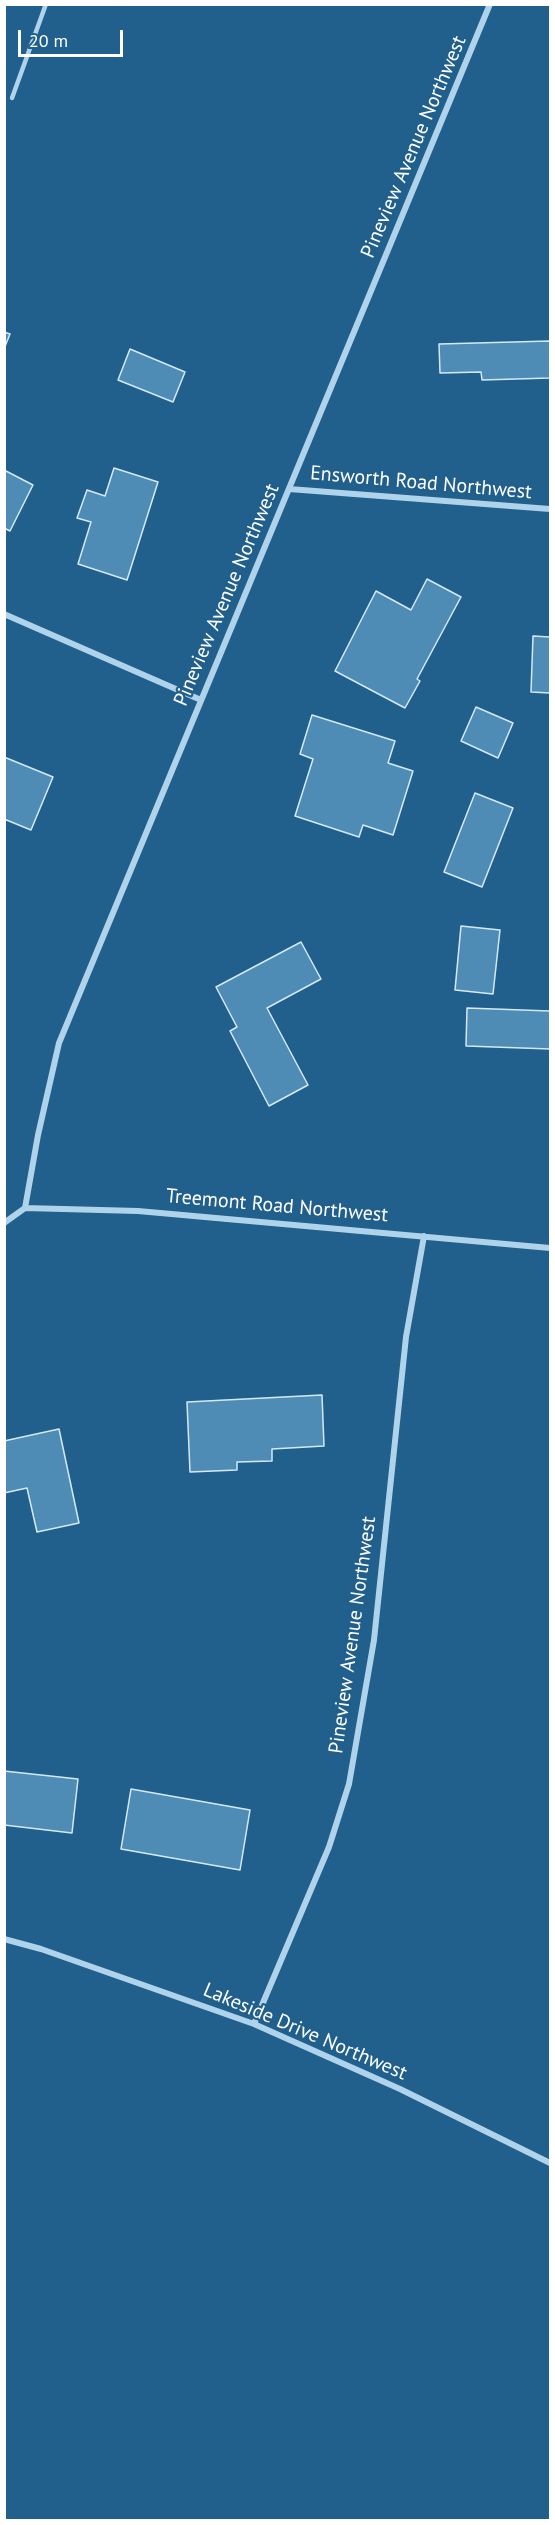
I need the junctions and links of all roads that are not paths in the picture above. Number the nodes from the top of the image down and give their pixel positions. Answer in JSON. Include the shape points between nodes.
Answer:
{"nodes":[{"id":1,"x":46,"y":4,"type":"edge"},
{"id":2,"x":490,"y":4,"type":"edge"},
{"id":3,"x":12,"y":98,"type":"dead end"},
{"id":4,"x":289,"y":489,"type":"junction"},
{"id":5,"x":550,"y":509,"type":"edge"},
{"id":6,"x":4,"y":614,"type":"edge"},
{"id":7,"x":201,"y":700,"type":"junction"},
{"id":8,"x":25,"y":1208,"type":"junction"},
{"id":9,"x":4,"y":1223,"type":"edge"},
{"id":10,"x":424,"y":1236,"type":"junction"},
{"id":11,"x":550,"y":1248,"type":"edge"},
{"id":12,"x":4,"y":1939,"type":"edge"},
{"id":13,"x":254,"y":2024,"type":"junction"},
{"id":14,"x":550,"y":2163,"type":"edge"}],
"edges":[{"from":1,"to":3,"type":"lane"},
{"from":2,"to":4,"type":"street","name":"Pineview Avenue Northwest"},
{"from":4,"to":5,"type":"street","name":"Ensworth Road Northwest"},
{"from":4,"to":7,"type":"street","name":"Pineview Avenue Northwest"},
{"from":6,"to":7,"type":"street"},
{"from":7,"to":8,"type":"street","name":"Pineview Avenue Northwest","via":[[59,1043]]},
{"from":8,"to":9,"type":"street"},
{"from":8,"to":10,"type":"street","name":"Treemont Road Northwest","via":[[138,1211]]},
{"from":10,"to":11,"type":"street","name":"Treemont Road Northwest"},
{"from":10,"to":13,"type":"street","name":"Pineview Avenue Northwest","via":[[406,1337],[374,1640],[349,1784],[329,1847]]},
{"from":12,"to":13,"type":"street","name":"Lakeside Drive Northwest"},
{"from":13,"to":14,"type":"street","name":"Lakeside Drive Northwest","via":[[400,2089]]}]}
